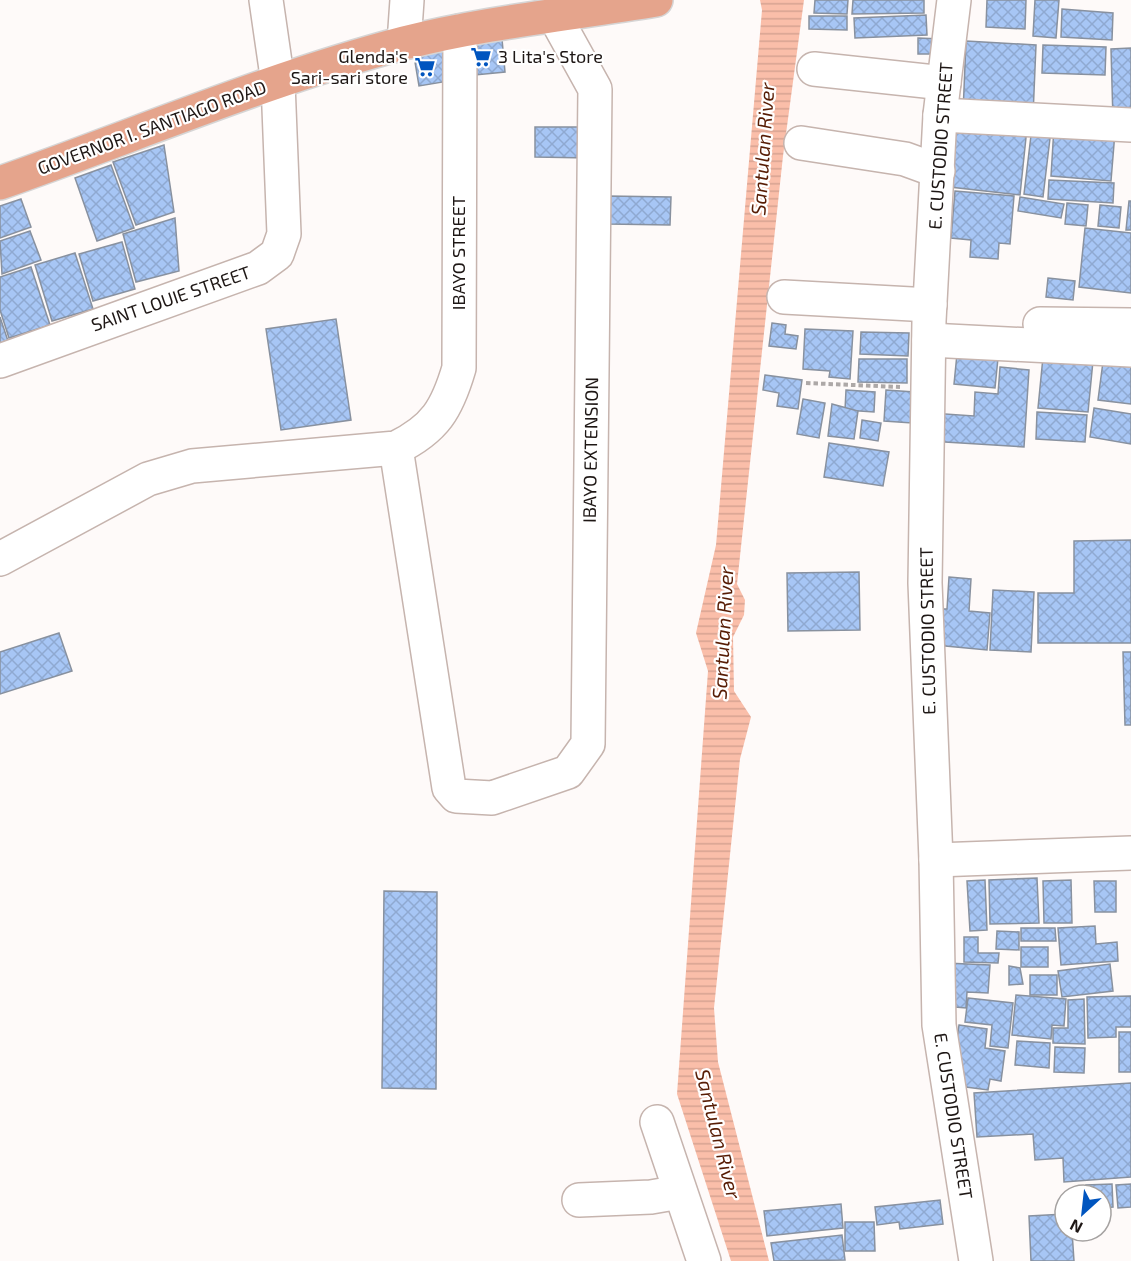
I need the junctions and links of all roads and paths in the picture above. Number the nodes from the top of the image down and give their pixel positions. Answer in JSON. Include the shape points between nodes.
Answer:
{"nodes":[{"id":1,"x":266,"y":0,"type":"edge"},
{"id":2,"x":407,"y":0,"type":"edge"},
{"id":3,"x":656,"y":0,"type":"edge"},
{"id":4,"x":954,"y":0,"type":"edge"},
{"id":5,"x":603,"y":4,"type":"edge"},
{"id":6,"x":554,"y":15,"type":"junction"},
{"id":7,"x":460,"y":31,"type":"junction"},
{"id":8,"x":404,"y":43,"type":"junction"},
{"id":9,"x":814,"y":69,"type":"dead end"},
{"id":10,"x":278,"y":83,"type":"junction"},
{"id":11,"x":942,"y":99,"type":"junction"},
{"id":12,"x":1131,"y":125,"type":"edge"},
{"id":13,"x":801,"y":143,"type":"dead end"},
{"id":14,"x":938,"y":171,"type":"junction"},
{"id":15,"x":0,"y":183,"type":"edge"},
{"id":16,"x":784,"y":297,"type":"dead end"},
{"id":17,"x":929,"y":322,"type":"junction"},
{"id":18,"x":1131,"y":325,"type":"edge"},
{"id":19,"x":1131,"y":350,"type":"edge"},
{"id":20,"x":0,"y":361,"type":"edge"},
{"id":21,"x":806,"y":383,"type":"dead end"},
{"id":22,"x":928,"y":388,"type":"junction"},
{"id":23,"x":396,"y":448,"type":"junction"},
{"id":24,"x":0,"y":559,"type":"edge"},
{"id":25,"x":1131,"y":854,"type":"edge"},
{"id":26,"x":936,"y":860,"type":"junction"},
{"id":27,"x":657,"y":1122,"type":"dead end"},
{"id":28,"x":681,"y":1192,"type":"junction"},
{"id":29,"x":579,"y":1200,"type":"dead end"},
{"id":30,"x":704,"y":1261,"type":"edge"},
{"id":31,"x":976,"y":1261,"type":"edge"}],
"edges":[{"from":1,"to":10,"type":"street","name":"SAINT LOUIE STREET"},
{"from":2,"to":8,"type":"street"},
{"from":3,"to":5,"type":"main road","name":"GOVERNOR I. SANTIAGO ROAD"},
{"from":4,"to":11,"type":"street","name":"E. CUSTODIO STREET"},
{"from":5,"to":6,"type":"main road","name":"GOVERNOR I. SANTIAGO ROAD"},
{"from":6,"to":7,"type":"main road","name":"GOVERNOR I. SANTIAGO ROAD"},
{"from":6,"to":23,"type":"street","name":"IBAYO EXTENSION","via":[[595,89],[588,744],[568,772],[492,798],[456,796],[449,788]]},
{"from":7,"to":8,"type":"main road","name":"GOVERNOR I. SANTIAGO ROAD"},
{"from":7,"to":23,"type":"street","name":"IBAYO STREET","via":[[459,368],[452,395],[436,422]]},
{"from":8,"to":10,"type":"main road","name":"GOVERNOR I. SANTIAGO ROAD"},
{"from":9,"to":11,"type":"street"},
{"from":10,"to":15,"type":"main road","name":"GOVERNOR I. SANTIAGO ROAD"},
{"from":10,"to":20,"type":"street","name":"SAINT LOUIE STREET","via":[[284,234],[277,254],[258,268]]},
{"from":11,"to":12,"type":"street"},
{"from":11,"to":14,"type":"street","name":"E. CUSTODIO STREET"},
{"from":13,"to":14,"type":"street","via":[[905,159]]},
{"from":14,"to":17,"type":"street","name":"E. CUSTODIO STREET"},
{"from":16,"to":17,"type":"street"},
{"from":17,"to":18,"type":"street"},
{"from":17,"to":19,"type":"street"},
{"from":17,"to":22,"type":"street","name":"E. CUSTODIO STREET"},
{"from":21,"to":22,"type":"path"},
{"from":22,"to":26,"type":"street","name":"E. CUSTODIO STREET","via":[[925,583]]},
{"from":23,"to":24,"type":"street","name":"IBAYO STREET","via":[[192,466],[148,479]]},
{"from":25,"to":26,"type":"street"},
{"from":26,"to":31,"type":"street","name":"E. CUSTODIO STREET","via":[[939,1025]]},
{"from":27,"to":28,"type":"street"},
{"from":28,"to":29,"type":"street"},
{"from":28,"to":30,"type":"street"}]}
